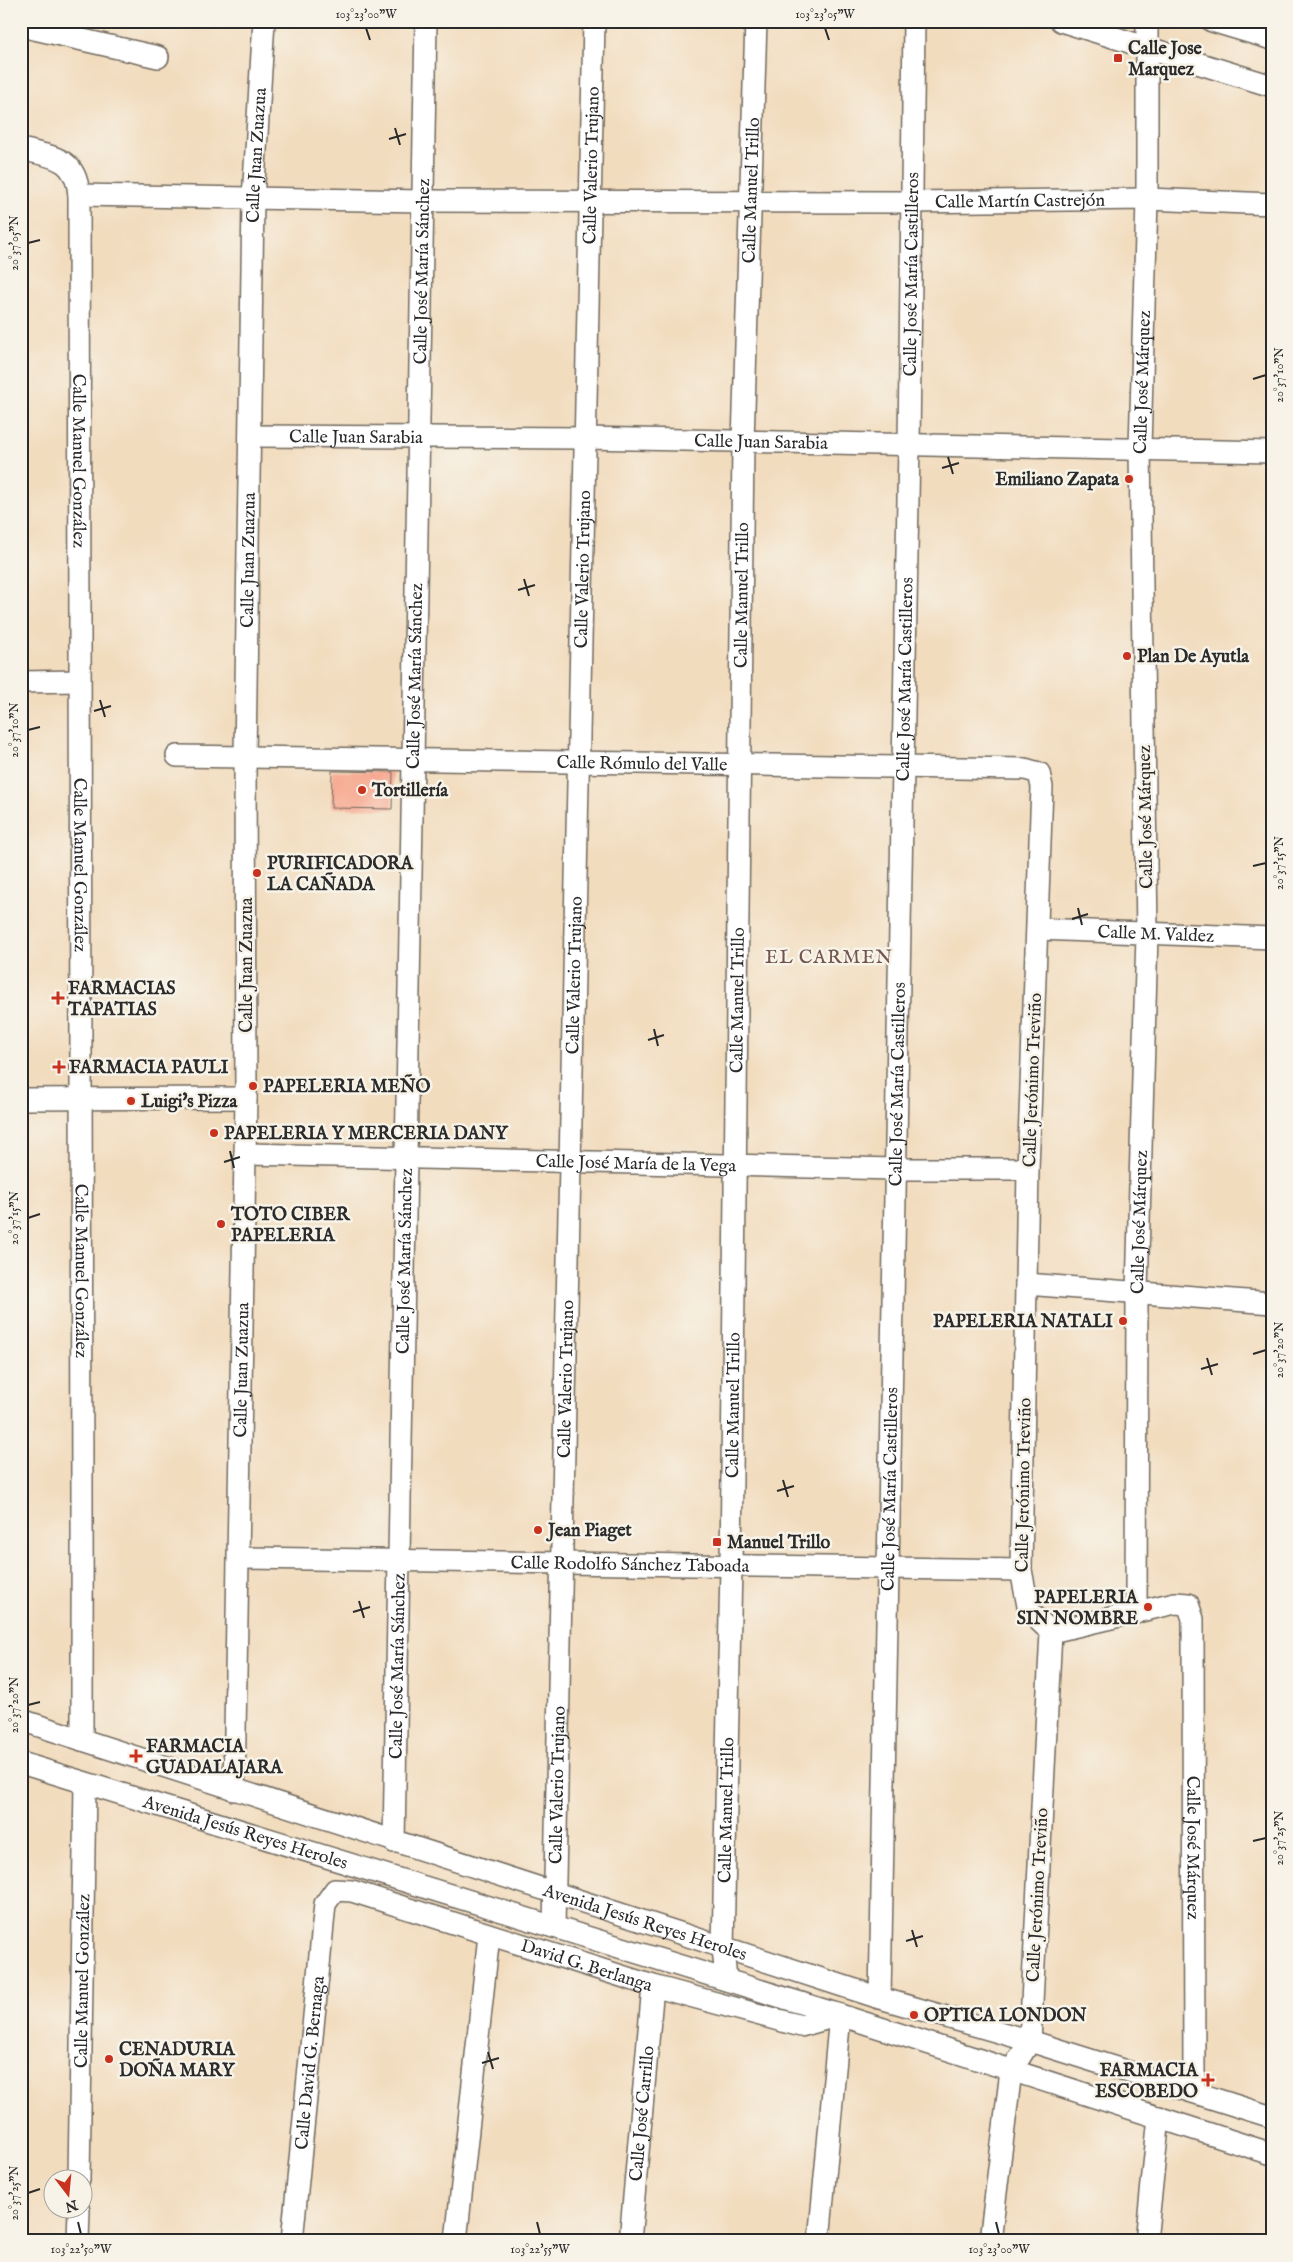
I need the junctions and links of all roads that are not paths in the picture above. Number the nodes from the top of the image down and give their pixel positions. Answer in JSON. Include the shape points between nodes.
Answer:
{"nodes":[{"id":1,"x":264,"y":21,"type":"edge"},
{"id":2,"x":426,"y":21,"type":"edge"},
{"id":3,"x":594,"y":21,"type":"edge"},
{"id":4,"x":756,"y":21,"type":"edge"},
{"id":5,"x":914,"y":21,"type":"edge"},
{"id":6,"x":1061,"y":21,"type":"edge"},
{"id":7,"x":1147,"y":21,"type":"edge"},
{"id":8,"x":1212,"y":21,"type":"edge"},
{"id":9,"x":21,"y":26,"type":"edge"},
{"id":10,"x":1272,"y":39,"type":"edge"},
{"id":11,"x":1147,"y":46,"type":"junction"},
{"id":12,"x":158,"y":57,"type":"dead end"},
{"id":13,"x":1272,"y":86,"type":"edge"},
{"id":14,"x":21,"y":149,"type":"edge"},
{"id":15,"x":79,"y":195,"type":"junction"},
{"id":16,"x":1147,"y":199,"type":"junction"},
{"id":17,"x":253,"y":200,"type":"junction"},
{"id":18,"x":423,"y":201,"type":"junction"},
{"id":19,"x":590,"y":201,"type":"junction"},
{"id":20,"x":749,"y":202,"type":"junction"},
{"id":21,"x":911,"y":202,"type":"junction"},
{"id":22,"x":1272,"y":204,"type":"edge"},
{"id":23,"x":250,"y":436,"type":"junction"},
{"id":24,"x":419,"y":438,"type":"junction"},
{"id":25,"x":586,"y":438,"type":"junction"},
{"id":26,"x":743,"y":442,"type":"junction"},
{"id":27,"x":909,"y":446,"type":"junction"},
{"id":28,"x":1140,"y":448,"type":"junction"},
{"id":29,"x":1272,"y":452,"type":"edge"},
{"id":30,"x":79,"y":681,"type":"junction"},
{"id":31,"x":21,"y":682,"type":"edge"},
{"id":32,"x":177,"y":756,"type":"dead end"},
{"id":33,"x":245,"y":757,"type":"junction"},
{"id":34,"x":414,"y":758,"type":"junction"},
{"id":35,"x":578,"y":761,"type":"junction"},
{"id":36,"x":740,"y":764,"type":"junction"},
{"id":37,"x":903,"y":766,"type":"junction"},
{"id":38,"x":1039,"y":773,"type":"joint"},
{"id":39,"x":1038,"y":929,"type":"junction"},
{"id":40,"x":1147,"y":934,"type":"junction"},
{"id":41,"x":1272,"y":938,"type":"edge"},
{"id":42,"x":83,"y":1097,"type":"junction"},
{"id":43,"x":246,"y":1098,"type":"junction"},
{"id":44,"x":21,"y":1099,"type":"edge"},
{"id":45,"x":245,"y":1154,"type":"junction"},
{"id":46,"x":406,"y":1158,"type":"junction"},
{"id":47,"x":570,"y":1162,"type":"junction"},
{"id":48,"x":735,"y":1165,"type":"junction"},
{"id":49,"x":895,"y":1168,"type":"junction"},
{"id":50,"x":1028,"y":1169,"type":"junction"},
{"id":51,"x":1026,"y":1284,"type":"junction"},
{"id":52,"x":1137,"y":1292,"type":"junction"},
{"id":53,"x":1272,"y":1304,"type":"edge"},
{"id":54,"x":240,"y":1558,"type":"junction"},
{"id":55,"x":400,"y":1560,"type":"junction"},
{"id":56,"x":561,"y":1563,"type":"junction"},
{"id":57,"x":731,"y":1567,"type":"junction"},
{"id":58,"x":890,"y":1569,"type":"junction"},
{"id":59,"x":1021,"y":1570,"type":"junction"},
{"id":60,"x":1136,"y":1613,"type":"junction"},
{"id":61,"x":1051,"y":1632,"type":"junction"},
{"id":62,"x":21,"y":1720,"type":"edge"},
{"id":63,"x":82,"y":1740,"type":"junction"},
{"id":64,"x":21,"y":1763,"type":"edge"},
{"id":65,"x":85,"y":1783,"type":"junction"},
{"id":66,"x":234,"y":1790,"type":"junction"},
{"id":67,"x":394,"y":1842,"type":"junction"},
{"id":68,"x":335,"y":1890,"type":"joint"},
{"id":69,"x":555,"y":1894,"type":"junction"},
{"id":70,"x":554,"y":1927,"type":"junction"},
{"id":71,"x":489,"y":1935,"type":"junction"},
{"id":72,"x":723,"y":1948,"type":"junction"},
{"id":73,"x":726,"y":1980,"type":"junction"},
{"id":74,"x":653,"y":1986,"type":"junction"},
{"id":75,"x":880,"y":1998,"type":"junction"},
{"id":76,"x":840,"y":2016,"type":"junction"},
{"id":77,"x":1030,"y":2041,"type":"junction"},
{"id":78,"x":1011,"y":2071,"type":"junction"},
{"id":79,"x":1194,"y":2091,"type":"junction"},
{"id":80,"x":1159,"y":2116,"type":"junction"},
{"id":81,"x":1272,"y":2117,"type":"edge"},
{"id":82,"x":1272,"y":2154,"type":"edge"},
{"id":83,"x":79,"y":2170,"type":"edge"},
{"id":84,"x":78,"y":2220,"type":"edge"},
{"id":85,"x":78,"y":2241,"type":"edge"},
{"id":86,"x":292,"y":2241,"type":"edge"},
{"id":87,"x":456,"y":2241,"type":"edge"},
{"id":88,"x":630,"y":2241,"type":"edge"},
{"id":89,"x":819,"y":2241,"type":"edge"},
{"id":90,"x":990,"y":2241,"type":"edge"},
{"id":91,"x":1146,"y":2241,"type":"edge"}],
"edges":[{"from":1,"to":17,"type":"street","name":"Calle Juan Zuazua"},
{"from":2,"to":18,"type":"street","name":"Calle José María Sánchez"},
{"from":3,"to":19,"type":"street","name":"Calle Valerio Trujano"},
{"from":4,"to":20,"type":"street","name":"Calle Manuel Trillo"},
{"from":5,"to":21,"type":"street","name":"Calle José María Castilleros"},
{"from":6,"to":11,"type":"street"},
{"from":7,"to":11,"type":"street","name":"Calle José Márquez"},
{"from":8,"to":10,"type":"street"},
{"from":9,"to":12,"type":"street"},
{"from":11,"to":13,"type":"street"},
{"from":11,"to":16,"type":"street","name":"Calle José Márquez"},
{"from":14,"to":15,"type":"street","name":"Calle Manuel González","via":[[65,162],[74,172]]},
{"from":15,"to":17,"type":"street","name":"Calle Martín Castrejón"},
{"from":15,"to":30,"type":"street","name":"Calle Manuel González"},
{"from":16,"to":21,"type":"street","name":"Calle Martín Castrejón"},
{"from":16,"to":22,"type":"street","name":"Calle Martín Castrejón"},
{"from":16,"to":28,"type":"street","name":"Calle José Márquez"},
{"from":17,"to":18,"type":"street","name":"Calle Martín Castrejón"},
{"from":17,"to":23,"type":"street","name":"Calle Juan Zuazua"},
{"from":18,"to":19,"type":"street","name":"Calle Martín Castrejón"},
{"from":18,"to":24,"type":"street","name":"Calle José María Sánchez"},
{"from":19,"to":20,"type":"street","name":"Calle Martín Castrejón"},
{"from":19,"to":25,"type":"street","name":"Calle Valerio Trujano"},
{"from":20,"to":21,"type":"street","name":"Calle Martín Castrejón"},
{"from":20,"to":26,"type":"street","name":"Calle Manuel Trillo"},
{"from":21,"to":27,"type":"street","name":"Calle José María Castilleros"},
{"from":23,"to":24,"type":"street","name":"Calle Juan Sarabia"},
{"from":23,"to":33,"type":"street","name":"Calle Juan Zuazua"},
{"from":24,"to":25,"type":"street","name":"Calle Juan Sarabia"},
{"from":24,"to":34,"type":"street","name":"Calle José María Sánchez"},
{"from":25,"to":26,"type":"street","name":"Calle Juan Sarabia"},
{"from":25,"to":35,"type":"street","name":"Calle Valerio Trujano"},
{"from":26,"to":27,"type":"street","name":"Calle Juan Sarabia"},
{"from":26,"to":36,"type":"street","name":"Calle Manuel Trillo"},
{"from":27,"to":28,"type":"street","name":"Calle Juan Sarabia"},
{"from":27,"to":37,"type":"street","name":"Calle José María Castilleros"},
{"from":28,"to":29,"type":"street","name":"Calle Juan Sarabia"},
{"from":28,"to":40,"type":"street","name":"Calle José Márquez"},
{"from":30,"to":31,"type":"street"},
{"from":30,"to":42,"type":"street","name":"Calle Manuel González"},
{"from":32,"to":33,"type":"street","name":"Calle Rómulo del Valle"},
{"from":33,"to":34,"type":"street","name":"Calle Rómulo del Valle"},
{"from":33,"to":43,"type":"street","name":"Calle Juan Zuazua"},
{"from":34,"to":35,"type":"street","name":"Calle Rómulo del Valle"},
{"from":34,"to":46,"type":"street","name":"Calle José María Sánchez"},
{"from":35,"to":36,"type":"street","name":"Calle Rómulo del Valle"},
{"from":35,"to":47,"type":"street","name":"Calle Valerio Trujano"},
{"from":36,"to":37,"type":"street","name":"Calle Rómulo del Valle"},
{"from":36,"to":48,"type":"street","name":"Calle Manuel Trillo"},
{"from":37,"to":38,"type":"street","name":"Calle Rómulo del Valle","via":[[1025,769]]},
{"from":37,"to":49,"type":"street","name":"Calle José María Castilleros"},
{"from":38,"to":39,"type":"street","name":"Calle Jerónimo Treviño","via":[[1042,787]]},
{"from":39,"to":40,"type":"street","name":"Calle M. Valdez"},
{"from":39,"to":50,"type":"street","name":"Calle Jerónimo Treviño"},
{"from":40,"to":41,"type":"street","name":"Calle M. Valdez"},
{"from":40,"to":52,"type":"street","name":"Calle José Márquez"},
{"from":42,"to":43,"type":"street"},
{"from":42,"to":44,"type":"street"},
{"from":42,"to":63,"type":"street","name":"Calle Manuel González"},
{"from":43,"to":45,"type":"street","name":"Calle Juan Zuazua"},
{"from":45,"to":46,"type":"street","name":"Calle José María de la Vega"},
{"from":45,"to":54,"type":"street","name":"Calle Juan Zuazua"},
{"from":46,"to":47,"type":"street","name":"Calle José María de la Vega"},
{"from":46,"to":55,"type":"street","name":"Calle José María Sánchez"},
{"from":47,"to":48,"type":"street","name":"Calle José María de la Vega"},
{"from":47,"to":56,"type":"street","name":"Calle Valerio Trujano"},
{"from":48,"to":49,"type":"street","name":"Calle José María de la Vega"},
{"from":48,"to":57,"type":"street","name":"Calle Manuel Trillo"},
{"from":49,"to":50,"type":"street","name":"Calle José María de la Vega"},
{"from":49,"to":58,"type":"street","name":"Calle José María Castilleros"},
{"from":50,"to":51,"type":"street","name":"Calle Jerónimo Treviño"},
{"from":51,"to":52,"type":"street"},
{"from":51,"to":59,"type":"street","name":"Calle Jerónimo Treviño"},
{"from":52,"to":53,"type":"street"},
{"from":52,"to":60,"type":"street","name":"Calle José Márquez"},
{"from":54,"to":55,"type":"street","name":"Calle Rodolfo Sánchez Taboada"},
{"from":54,"to":66,"type":"street","name":"Calle Juan Zuazua"},
{"from":55,"to":56,"type":"street","name":"Calle Rodolfo Sánchez Taboada"},
{"from":55,"to":67,"type":"street","name":"Calle José María Sánchez"},
{"from":56,"to":57,"type":"street","name":"Calle Rodolfo Sánchez Taboada"},
{"from":56,"to":69,"type":"street","name":"Calle Valerio Trujano"},
{"from":57,"to":58,"type":"street","name":"Calle Rodolfo Sánchez Taboada"},
{"from":57,"to":72,"type":"street","name":"Calle Manuel Trillo"},
{"from":58,"to":59,"type":"street","name":"Calle Rodolfo Sánchez Taboada"},
{"from":58,"to":75,"type":"street","name":"Calle José María Castilleros"},
{"from":59,"to":61,"type":"street","name":"Calle Jerónimo Treviño","via":[[1029,1611]]},
{"from":60,"to":61,"type":"street"},
{"from":60,"to":79,"type":"street","name":"Calle José Márquez","via":[[1175,1603],[1188,1604],[1193,1619]]},
{"from":61,"to":77,"type":"street","name":"Calle Jerónimo Treviño"},
{"from":62,"to":63,"type":"street","name":"Avenida Jesús Reyes Heroles"},
{"from":63,"to":66,"type":"street","name":"Avenida Jesús Reyes Heroles"},
{"from":64,"to":65,"type":"street","name":"Avenida Jesús Reyes Heroles"},
{"from":65,"to":70,"type":"street","name":"Avenida Jesús Reyes Heroles"},
{"from":65,"to":83,"type":"street","name":"Calle Manuel González"},
{"from":66,"to":67,"type":"street","name":"Avenida Jesús Reyes Heroles"},
{"from":67,"to":69,"type":"street","name":"Avenida Jesús Reyes Heroles"},
{"from":68,"to":71,"type":"street","name":"David G. Berlanga","via":[[352,1891]]},
{"from":68,"to":86,"type":"street","name":"Calle David G. Bernaga","via":[[324,1904]]},
{"from":69,"to":70,"type":"street","name":"Calle Valerio Trujano"},
{"from":69,"to":72,"type":"street","name":"Avenida Jesús Reyes Heroles"},
{"from":70,"to":73,"type":"street","name":"Avenida Jesús Reyes Heroles"},
{"from":71,"to":74,"type":"street","name":"David G. Berlanga"},
{"from":71,"to":87,"type":"street"},
{"from":72,"to":73,"type":"street","name":"Calle Manuel Trillo"},
{"from":72,"to":75,"type":"street","name":"Avenida Jesús Reyes Heroles"},
{"from":73,"to":76,"type":"street","name":"Avenida Jesús Reyes Heroles"},
{"from":74,"to":76,"type":"street","name":"David G. Berlanga","via":[[801,2026]]},
{"from":74,"to":88,"type":"street","name":"Calle José Carrillo"},
{"from":75,"to":77,"type":"street","name":"Avenida Jesús Reyes Heroles"},
{"from":76,"to":78,"type":"street","name":"Avenida Jesús Reyes Heroles"},
{"from":76,"to":89,"type":"street"},
{"from":77,"to":78,"type":"street","name":"Calle Jerónimo Treviño"},
{"from":77,"to":79,"type":"street","name":"Avenida Jesús Reyes Heroles"},
{"from":78,"to":80,"type":"street","name":"Avenida Jesús Reyes Heroles"},
{"from":78,"to":90,"type":"street","name":"Calle Jerónimo Treviño"},
{"from":79,"to":81,"type":"street","name":"Avenida Jesús Reyes Heroles"},
{"from":80,"to":82,"type":"street","name":"Avenida Jesús Reyes Heroles"},
{"from":80,"to":91,"type":"street"},
{"from":84,"to":85,"type":"street"}]}
